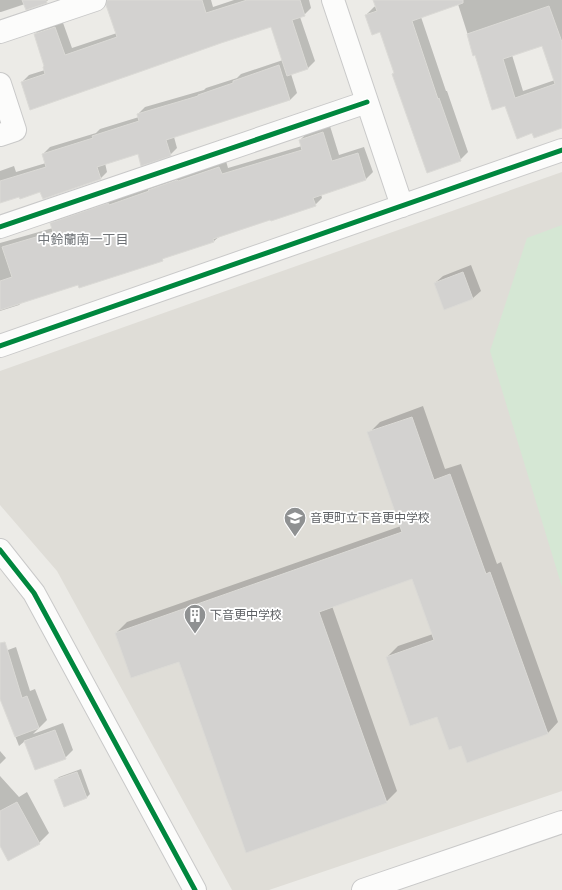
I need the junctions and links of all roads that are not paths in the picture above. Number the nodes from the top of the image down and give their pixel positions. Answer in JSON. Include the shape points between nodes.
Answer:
{"nodes":[{"id":1,"x":95,"y":0,"type":"edge"},
{"id":2,"x":333,"y":0,"type":"edge"},
{"id":3,"x":0,"y":32,"type":"edge"},
{"id":4,"x":0,"y":84,"type":"edge"},
{"id":5,"x":367,"y":102,"type":"junction"},
{"id":6,"x":0,"y":135,"type":"edge"},
{"id":7,"x":562,"y":150,"type":"edge"},
{"id":8,"x":402,"y":206,"type":"junction"},
{"id":9,"x":0,"y":227,"type":"edge"},
{"id":10,"x":0,"y":346,"type":"edge"},
{"id":11,"x":0,"y":550,"type":"edge"},
{"id":12,"x":562,"y":822,"type":"edge"},
{"id":13,"x":196,"y":890,"type":"edge"},
{"id":14,"x":363,"y":890,"type":"edge"}],
"edges":[{"from":1,"to":3,"type":"street"},
{"from":2,"to":5,"type":"street"},
{"from":4,"to":6,"type":"street","via":[[15,130]]},
{"from":5,"to":8,"type":"street"},
{"from":5,"to":9,"type":"street"},
{"from":7,"to":8,"type":"street"},
{"from":8,"to":10,"type":"street"},
{"from":11,"to":13,"type":"street","via":[[34,593]]},
{"from":12,"to":14,"type":"street"}]}
